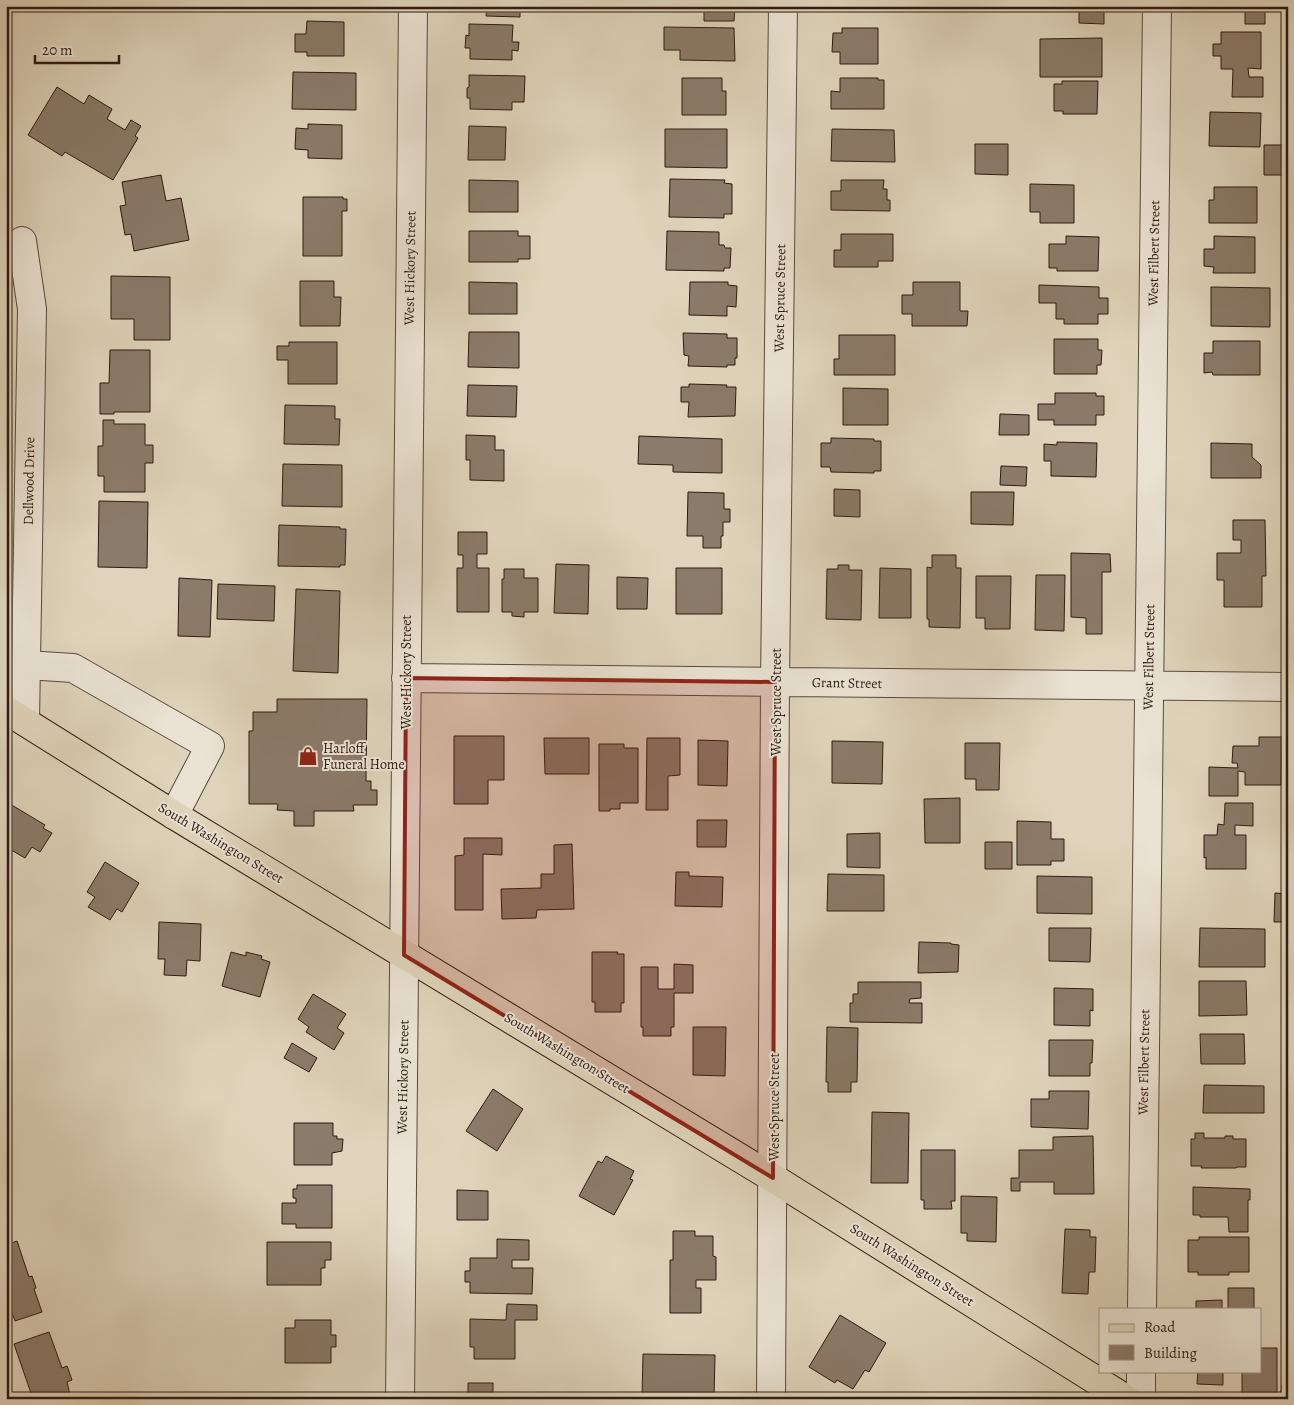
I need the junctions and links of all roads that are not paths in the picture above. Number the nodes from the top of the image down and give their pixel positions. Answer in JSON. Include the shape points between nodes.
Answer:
{"nodes":[{"id":1,"x":413,"y":6,"type":"edge"},
{"id":2,"x":783,"y":6,"type":"edge"},
{"id":3,"x":1157,"y":6,"type":"edge"},
{"id":4,"x":22,"y":241,"type":"dead end"},
{"id":5,"x":26,"y":665,"type":"junction"},
{"id":6,"x":406,"y":678,"type":"junction"},
{"id":7,"x":775,"y":682,"type":"junction"},
{"id":8,"x":1148,"y":686,"type":"junction"},
{"id":9,"x":1288,"y":687,"type":"edge"},
{"id":10,"x":16,"y":716,"type":"edge"},
{"id":11,"x":174,"y":815,"type":"junction"},
{"id":12,"x":404,"y":955,"type":"junction"},
{"id":13,"x":773,"y":1178,"type":"junction"},
{"id":14,"x":1142,"y":1308,"type":"edge"},
{"id":15,"x":1141,"y":1372,"type":"edge"},
{"id":16,"x":400,"y":1399,"type":"edge"},
{"id":17,"x":771,"y":1399,"type":"edge"},
{"id":18,"x":1126,"y":1399,"type":"edge"},
{"id":19,"x":1141,"y":1399,"type":"edge"}],
"edges":[{"from":1,"to":6,"type":"street","name":"West Hickory Street"},
{"from":2,"to":7,"type":"street","name":"West Spruce Street"},
{"from":3,"to":8,"type":"street","name":"West Filbert Street"},
{"from":4,"to":5,"type":"street","name":"Dellwood Drive","via":[[32,309]]},
{"from":5,"to":10,"type":"street","name":"Dellwood Drive"},
{"from":5,"to":11,"type":"street","via":[[73,668],[210,746]]},
{"from":6,"to":7,"type":"street","name":"Grant Street"},
{"from":6,"to":12,"type":"street","name":"West Hickory Street"},
{"from":7,"to":8,"type":"street","name":"Grant Street"},
{"from":7,"to":13,"type":"street","name":"West Spruce Street"},
{"from":8,"to":9,"type":"street","name":"Grant Street"},
{"from":8,"to":14,"type":"street","name":"West Filbert Street"},
{"from":10,"to":11,"type":"main road","name":"South Washington Street"},
{"from":11,"to":12,"type":"main road","name":"South Washington Street"},
{"from":12,"to":13,"type":"main road","name":"South Washington Street"},
{"from":12,"to":16,"type":"street","name":"West Hickory Street"},
{"from":13,"to":17,"type":"street","name":"West Spruce Street"},
{"from":13,"to":18,"type":"main road","name":"South Washington Street"},
{"from":15,"to":19,"type":"street"}]}
